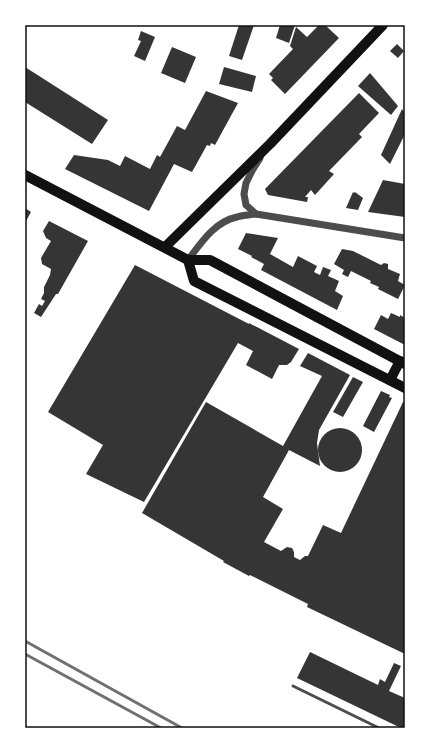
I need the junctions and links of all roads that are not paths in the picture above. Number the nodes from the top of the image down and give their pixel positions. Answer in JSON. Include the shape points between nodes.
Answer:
{"nodes":[{"id":1,"x":383,"y":25,"type":"edge"},
{"id":2,"x":270,"y":144,"type":"junction"},
{"id":3,"x":25,"y":175,"type":"edge"},
{"id":4,"x":256,"y":214,"type":"junction"},
{"id":5,"x":405,"y":238,"type":"edge"},
{"id":6,"x":165,"y":247,"type":"junction"},
{"id":7,"x":188,"y":260,"type":"junction"},
{"id":8,"x":402,"y":362,"type":"edge"},
{"id":9,"x":390,"y":380,"type":"junction"},
{"id":10,"x":405,"y":388,"type":"edge"},
{"id":11,"x":293,"y":686,"type":"dead end"},
{"id":12,"x":379,"y":728,"type":"edge"}],
"edges":[{"from":1,"to":2,"type":"main road"},
{"from":2,"to":4,"type":"street","via":[[246,184],[246,206]]},
{"from":2,"to":6,"type":"main road"},
{"from":3,"to":6,"type":"main road"},
{"from":4,"to":5,"type":"street"},
{"from":4,"to":7,"type":"street","via":[[220,223]]},
{"from":6,"to":7,"type":"main road"},
{"from":7,"to":8,"type":"main road","via":[[210,260]]},
{"from":7,"to":9,"type":"main road","via":[[194,281]]},
{"from":8,"to":9,"type":"main road"},
{"from":9,"to":10,"type":"main road"},
{"from":11,"to":12,"type":"lane"}]}
